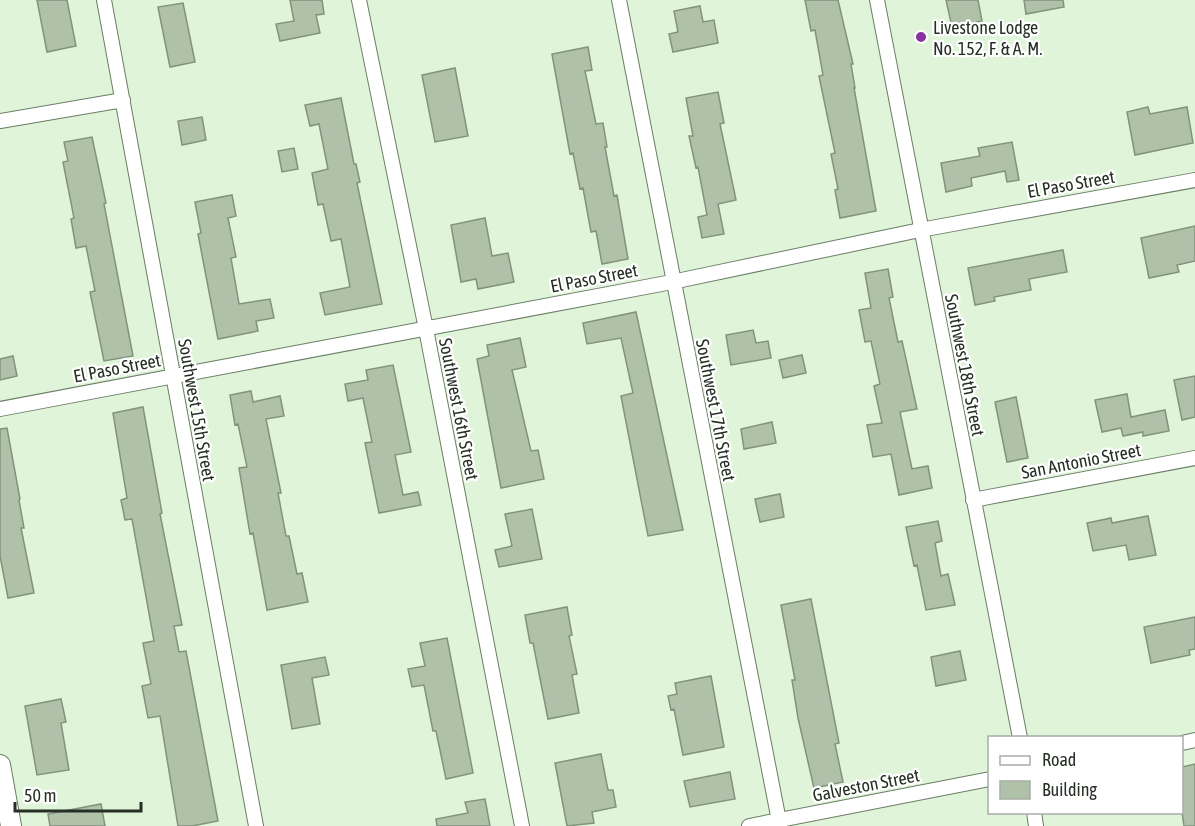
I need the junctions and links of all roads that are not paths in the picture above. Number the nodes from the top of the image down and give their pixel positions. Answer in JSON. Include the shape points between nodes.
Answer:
{"nodes":[{"id":1,"x":104,"y":0,"type":"edge"},
{"id":2,"x":359,"y":0,"type":"edge"},
{"id":3,"x":619,"y":0,"type":"edge"},
{"id":4,"x":877,"y":0,"type":"edge"},
{"id":5,"x":123,"y":100,"type":"junction"},
{"id":6,"x":0,"y":121,"type":"edge"},
{"id":7,"x":1195,"y":180,"type":"edge"},
{"id":8,"x":921,"y":230,"type":"junction"},
{"id":9,"x":672,"y":282,"type":"junction"},
{"id":10,"x":426,"y":329,"type":"junction"},
{"id":11,"x":172,"y":376,"type":"junction"},
{"id":12,"x":0,"y":409,"type":"edge"},
{"id":13,"x":1195,"y":458,"type":"edge"},
{"id":14,"x":973,"y":500,"type":"junction"},
{"id":15,"x":1020,"y":736,"type":"edge"},
{"id":16,"x":0,"y":765,"type":"edge"},
{"id":17,"x":988,"y":779,"type":"edge"},
{"id":18,"x":779,"y":823,"type":"edge"},
{"id":19,"x":11,"y":826,"type":"edge"},
{"id":20,"x":256,"y":826,"type":"edge"},
{"id":21,"x":522,"y":826,"type":"edge"},
{"id":22,"x":748,"y":826,"type":"edge"}],
"edges":[{"from":1,"to":5,"type":"street","name":"Southwest 15th Street"},
{"from":2,"to":10,"type":"street","name":"Southwest 16th Street"},
{"from":3,"to":9,"type":"street","name":"Southwest 17th Street"},
{"from":4,"to":8,"type":"street","name":"Southwest 18th Street"},
{"from":5,"to":6,"type":"street"},
{"from":5,"to":11,"type":"street","name":"Southwest 15th Street"},
{"from":7,"to":8,"type":"street","name":"El Paso Street"},
{"from":8,"to":9,"type":"street","name":"El Paso Street"},
{"from":8,"to":14,"type":"street","name":"Southwest 18th Street"},
{"from":9,"to":10,"type":"street","name":"El Paso Street"},
{"from":9,"to":18,"type":"street","name":"Southwest 17th Street"},
{"from":10,"to":11,"type":"street","name":"El Paso Street"},
{"from":10,"to":21,"type":"street","name":"Southwest 16th Street"},
{"from":11,"to":12,"type":"street","name":"El Paso Street"},
{"from":11,"to":20,"type":"street","name":"Southwest 15th Street"},
{"from":13,"to":14,"type":"street","name":"San Antonio Street"},
{"from":14,"to":15,"type":"street","name":"Southwest 18th Street"},
{"from":16,"to":19,"type":"street"},
{"from":17,"to":18,"type":"street","name":"Galveston Street"},
{"from":18,"to":22,"type":"street","name":"Galveston Street"}]}
